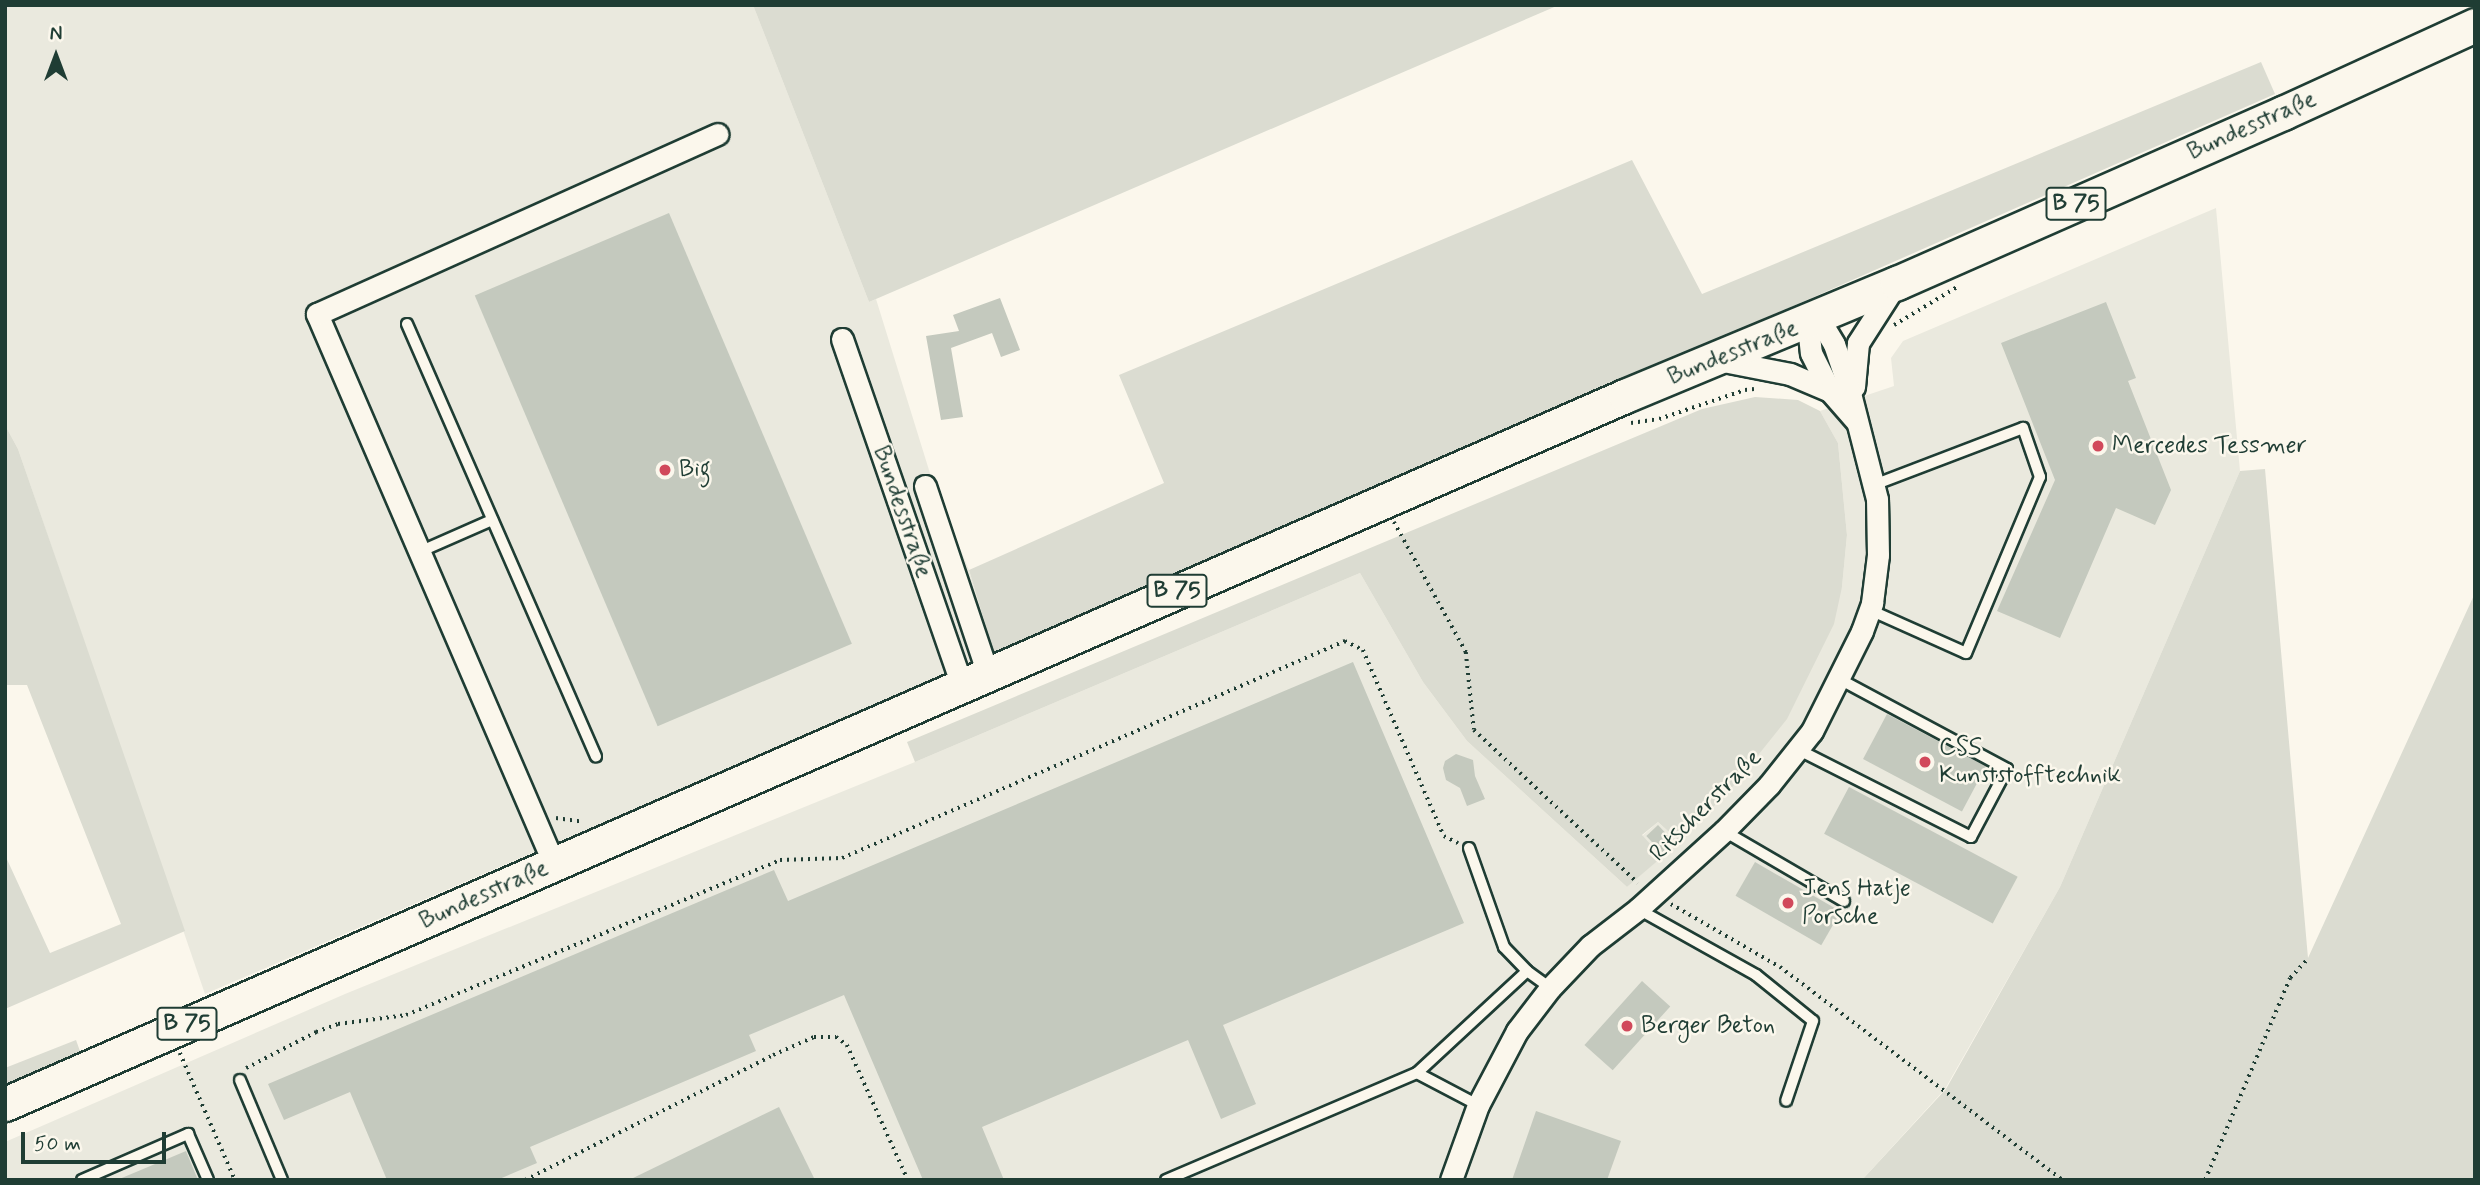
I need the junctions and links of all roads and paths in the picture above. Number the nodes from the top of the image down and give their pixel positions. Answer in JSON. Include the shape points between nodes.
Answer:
{"nodes":[{"id":1,"x":2475,"y":25,"type":"edge"},
{"id":2,"x":717,"y":134,"type":"dead end"},
{"id":3,"x":1897,"y":283,"type":"junction"},
{"id":4,"x":1813,"y":319,"type":"junction"},
{"id":5,"x":407,"y":324,"type":"dead end"},
{"id":6,"x":842,"y":339,"type":"dead end"},
{"id":7,"x":1717,"y":360,"type":"junction"},
{"id":8,"x":1829,"y":391,"type":"junction"},
{"id":9,"x":1856,"y":421,"type":"junction"},
{"id":10,"x":1874,"y":485,"type":"junction"},
{"id":11,"x":925,"y":486,"type":"dead end"},
{"id":12,"x":1385,"y":501,"type":"junction"},
{"id":13,"x":492,"y":520,"type":"junction"},
{"id":14,"x":419,"y":552,"type":"junction"},
{"id":15,"x":1870,"y":610,"type":"junction"},
{"id":16,"x":975,"y":680,"type":"junction"},
{"id":17,"x":1841,"y":680,"type":"junction"},
{"id":18,"x":1797,"y":749,"type":"junction"},
{"id":19,"x":596,"y":756,"type":"dead end"},
{"id":20,"x":555,"y":818,"type":"dead end"},
{"id":21,"x":1724,"y":831,"type":"junction"},
{"id":22,"x":609,"y":840,"type":"junction"},
{"id":23,"x":1469,"y":848,"type":"joint"},
{"id":24,"x":554,"y":864,"type":"junction"},
{"id":25,"x":1653,"y":894,"type":"junction"},
{"id":26,"x":1844,"y":901,"type":"dead end"},
{"id":27,"x":1638,"y":909,"type":"junction"},
{"id":28,"x":2307,"y":960,"type":"dead end"},
{"id":29,"x":1527,"y":971,"type":"junction"},
{"id":30,"x":1550,"y":988,"type":"junction"},
{"id":31,"x":180,"y":1053,"type":"dead end"},
{"id":32,"x":1418,"y":1073,"type":"junction"},
{"id":33,"x":240,"y":1080,"type":"joint"},
{"id":34,"x":1786,"y":1101,"type":"dead end"},
{"id":35,"x":5,"y":1104,"type":"edge"},
{"id":36,"x":1478,"y":1105,"type":"junction"},
{"id":37,"x":82,"y":1180,"type":"edge"},
{"id":38,"x":208,"y":1180,"type":"edge"},
{"id":39,"x":235,"y":1180,"type":"edge"},
{"id":40,"x":282,"y":1180,"type":"edge"},
{"id":41,"x":524,"y":1180,"type":"edge"},
{"id":42,"x":908,"y":1180,"type":"edge"},
{"id":43,"x":1166,"y":1180,"type":"edge"},
{"id":44,"x":1451,"y":1180,"type":"edge"},
{"id":45,"x":2063,"y":1180,"type":"edge"},
{"id":46,"x":2206,"y":1180,"type":"edge"}],
"edges":[{"from":1,"to":3,"type":"main road","name":"Bundesstraße","number":"B 75"},
{"from":2,"to":14,"type":"street","via":[[317,314]]},
{"from":3,"to":4,"type":"main road","name":"Bundesstraße","number":"B 75"},
{"from":3,"to":9,"type":"street","name":"Ritscherstraße","via":[[1865,329],[1855,354]]},
{"from":4,"to":7,"type":"main road","name":"Bundesstraße","number":"B 75"},
{"from":4,"to":8,"type":"street","name":"Ritscherstraße","via":[[1811,353]]},
{"from":4,"to":9,"type":"street","name":"Ritscherstraße","via":[[1834,344]]},
{"from":5,"to":13,"type":"lane"},
{"from":6,"to":16,"type":"street","name":"Bundesstraße"},
{"from":7,"to":8,"type":"street","name":"Ritscherstraße","via":[[1790,374]]},
{"from":7,"to":12,"type":"main road","name":"Bundesstraße","number":"B 75"},
{"from":8,"to":9,"type":"street","name":"Ritscherstraße"},
{"from":9,"to":10,"type":"street","name":"Ritscherstraße"},
{"from":10,"to":15,"type":"street","name":"Ritscherstraße","via":[[1879,534]]},
{"from":10,"to":15,"type":"lane","via":[[2023,428],[2040,477],[1966,653]]},
{"from":11,"to":16,"type":"street","name":"Bundesstraße"},
{"from":12,"to":16,"type":"main road","name":"Bundesstraße","number":"B 75"},
{"from":12,"to":25,"type":"path","via":[[1466,652],[1474,730]]},
{"from":13,"to":14,"type":"lane"},
{"from":13,"to":19,"type":"lane"},
{"from":14,"to":24,"type":"street"},
{"from":15,"to":17,"type":"street","name":"Ritscherstraße"},
{"from":16,"to":22,"type":"main road","name":"Bundesstraße","number":"B 75"},
{"from":17,"to":18,"type":"street","name":"Ritscherstraße"},
{"from":17,"to":18,"type":"lane","via":[[2007,769],[1971,838]]},
{"from":18,"to":21,"type":"street","name":"Ritscherstraße"},
{"from":20,"to":22,"type":"path","via":[[600,821]]},
{"from":21,"to":25,"type":"street","name":"Ritscherstraße"},
{"from":21,"to":26,"type":"lane"},
{"from":22,"to":24,"type":"main road","name":"Bundesstraße","number":"B 75"},
{"from":23,"to":29,"type":"lane","via":[[1504,947]]},
{"from":23,"to":33,"type":"path","via":[[1444,836],[1363,650],[1345,641],[842,858],[780,860],[406,1015],[316,1031],[243,1070]]},
{"from":24,"to":35,"type":"main road","name":"Bundesstraße","number":"B 75"},
{"from":25,"to":27,"type":"street","name":"Ritscherstraße"},
{"from":25,"to":45,"type":"path","via":[[1780,967]]},
{"from":27,"to":30,"type":"street","name":"Ritscherstraße","via":[[1590,946]]},
{"from":27,"to":34,"type":"lane","via":[[1756,975],[1813,1021]]},
{"from":28,"to":46,"type":"path","via":[[2290,978]]},
{"from":29,"to":30,"type":"lane"},
{"from":29,"to":32,"type":"lane"},
{"from":30,"to":36,"type":"street","name":"Ritscherstraße","via":[[1517,1031]]},
{"from":31,"to":39,"type":"path"},
{"from":32,"to":36,"type":"lane"},
{"from":32,"to":43,"type":"lane"},
{"from":33,"to":40,"type":"lane"},
{"from":36,"to":44,"type":"street","name":"Ritscherstraße"},
{"from":37,"to":38,"type":"lane","via":[[188,1134]]},
{"from":41,"to":42,"type":"path","via":[[814,1037],[836,1037],[848,1045]]}]}
